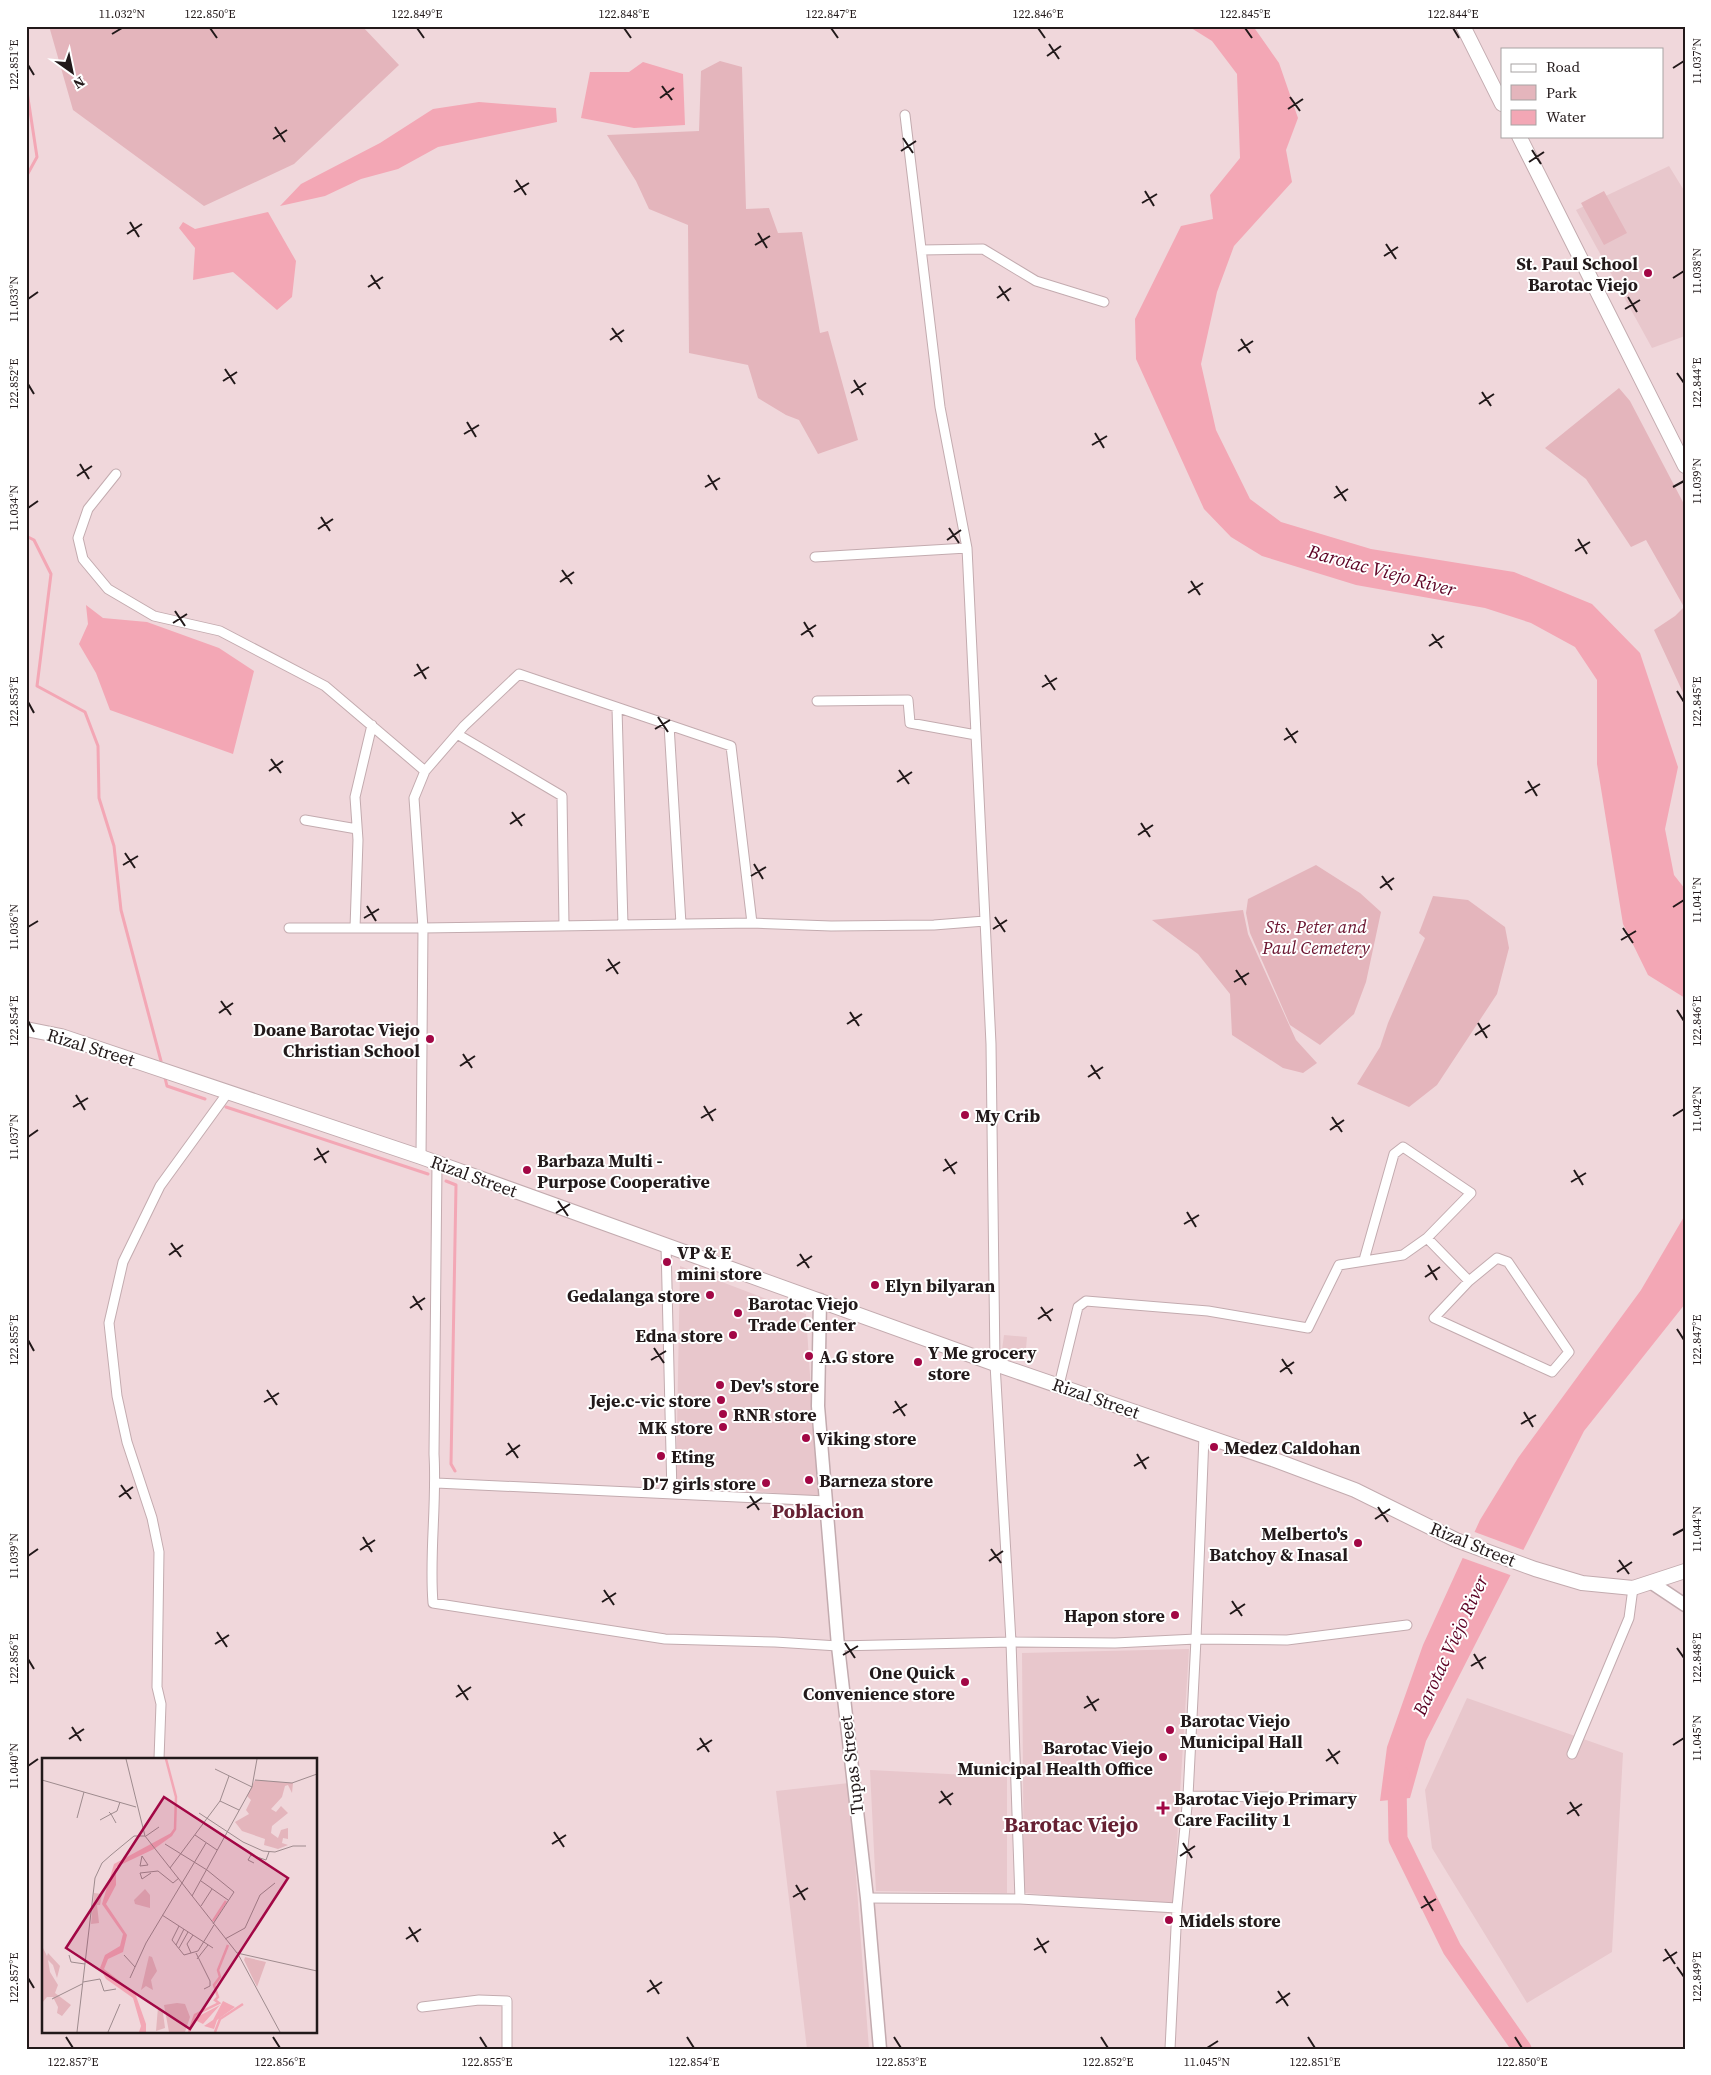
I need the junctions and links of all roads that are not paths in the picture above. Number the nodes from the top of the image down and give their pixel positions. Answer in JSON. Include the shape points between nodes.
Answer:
{"nodes":[{"id":1,"x":1463,"y":26,"type":"edge"},
{"id":2,"x":1501,"y":102,"type":"edge"},
{"id":3,"x":905,"y":115,"type":"dead end"},
{"id":4,"x":1520,"y":138,"type":"edge"},
{"id":5,"x":921,"y":250,"type":"junction"},
{"id":6,"x":1104,"y":302,"type":"dead end"},
{"id":7,"x":1685,"y":466,"type":"edge"},
{"id":8,"x":116,"y":474,"type":"dead end"},
{"id":9,"x":967,"y":548,"type":"junction"},
{"id":10,"x":815,"y":557,"type":"dead end"},
{"id":11,"x":817,"y":701,"type":"dead end"},
{"id":12,"x":617,"y":708,"type":"junction"},
{"id":13,"x":372,"y":725,"type":"junction"},
{"id":14,"x":669,"y":725,"type":"junction"},
{"id":15,"x":457,"y":734,"type":"junction"},
{"id":16,"x":976,"y":735,"type":"junction"},
{"id":17,"x":425,"y":771,"type":"junction"},
{"id":18,"x":305,"y":820,"type":"dead end"},
{"id":19,"x":357,"y":829,"type":"junction"},
{"id":20,"x":985,"y":921,"type":"junction"},
{"id":21,"x":752,"y":923,"type":"junction"},
{"id":22,"x":681,"y":924,"type":"junction"},
{"id":23,"x":623,"y":925,"type":"junction"},
{"id":24,"x":564,"y":926,"type":"junction"},
{"id":25,"x":289,"y":928,"type":"dead end"},
{"id":26,"x":355,"y":928,"type":"junction"},
{"id":27,"x":423,"y":928,"type":"junction"},
{"id":28,"x":26,"y":1029,"type":"edge"},
{"id":29,"x":229,"y":1091,"type":"junction"},
{"id":30,"x":421,"y":1157,"type":"junction"},
{"id":31,"x":437,"y":1164,"type":"junction"},
{"id":32,"x":1427,"y":1238,"type":"junction"},
{"id":33,"x":666,"y":1245,"type":"junction"},
{"id":34,"x":1364,"y":1260,"type":"junction"},
{"id":35,"x":1470,"y":1281,"type":"junction"},
{"id":36,"x":820,"y":1300,"type":"junction"},
{"id":37,"x":995,"y":1364,"type":"junction"},
{"id":38,"x":1058,"y":1385,"type":"junction"},
{"id":39,"x":1204,"y":1436,"type":"junction"},
{"id":40,"x":436,"y":1483,"type":"junction"},
{"id":41,"x":672,"y":1494,"type":"junction"},
{"id":42,"x":826,"y":1501,"type":"junction"},
{"id":43,"x":1685,"y":1571,"type":"edge"},
{"id":44,"x":1652,"y":1583,"type":"junction"},
{"id":45,"x":1633,"y":1588,"type":"junction"},
{"id":46,"x":1685,"y":1605,"type":"edge"},
{"id":47,"x":1407,"y":1625,"type":"dead end"},
{"id":48,"x":1196,"y":1639,"type":"junction"},
{"id":49,"x":1011,"y":1642,"type":"junction"},
{"id":50,"x":838,"y":1646,"type":"junction"},
{"id":51,"x":1572,"y":1754,"type":"dead end"},
{"id":52,"x":159,"y":1758,"type":"edge"},
{"id":53,"x":1188,"y":1796,"type":"junction"},
{"id":54,"x":1350,"y":1798,"type":"dead end"},
{"id":55,"x":867,"y":1898,"type":"junction"},
{"id":56,"x":1020,"y":1899,"type":"junction"},
{"id":57,"x":1177,"y":1908,"type":"junction"},
{"id":58,"x":422,"y":2006,"type":"dead end"},
{"id":59,"x":507,"y":2049,"type":"edge"},
{"id":60,"x":880,"y":2049,"type":"edge"},
{"id":61,"x":1170,"y":2049,"type":"edge"}],
"edges":[{"from":1,"to":2,"type":"main road"},
{"from":3,"to":5,"type":"street"},
{"from":4,"to":7,"type":"main road"},
{"from":5,"to":6,"type":"street","via":[[983,249],[1036,281]]},
{"from":5,"to":9,"type":"street","via":[[940,407]]},
{"from":8,"to":13,"type":"street","via":[[88,509],[78,538],[83,558],[108,588],[154,616],[220,632],[282,663],[326,686]]},
{"from":9,"to":10,"type":"street"},
{"from":9,"to":16,"type":"street"},
{"from":11,"to":16,"type":"street","via":[[908,700],[910,723]]},
{"from":12,"to":14,"type":"street"},
{"from":12,"to":15,"type":"street","via":[[519,674]]},
{"from":12,"to":23,"type":"street"},
{"from":13,"to":17,"type":"street"},
{"from":13,"to":19,"type":"street","via":[[355,797]]},
{"from":14,"to":21,"type":"street","via":[[731,746]]},
{"from":14,"to":22,"type":"street"},
{"from":15,"to":17,"type":"street"},
{"from":15,"to":24,"type":"street","via":[[562,796]]},
{"from":16,"to":20,"type":"street"},
{"from":17,"to":27,"type":"street","via":[[414,798]]},
{"from":18,"to":19,"type":"street"},
{"from":19,"to":26,"type":"street"},
{"from":20,"to":21,"type":"street","via":[[831,926]]},
{"from":20,"to":37,"type":"street","via":[[991,1044]]},
{"from":21,"to":22,"type":"street"},
{"from":22,"to":23,"type":"street"},
{"from":23,"to":24,"type":"street"},
{"from":24,"to":27,"type":"street"},
{"from":25,"to":26,"type":"street"},
{"from":26,"to":27,"type":"street"},
{"from":27,"to":30,"type":"street"},
{"from":28,"to":29,"type":"main road","name":"Rizal Street","via":[[61,1036]]},
{"from":29,"to":30,"type":"main road","name":"Rizal Street"},
{"from":29,"to":52,"type":"street","via":[[160,1186],[123,1262],[109,1323],[117,1396],[127,1442],[152,1518],[159,1552]]},
{"from":30,"to":31,"type":"main road","name":"Rizal Street"},
{"from":31,"to":33,"type":"main road","name":"Rizal Street"},
{"from":31,"to":40,"type":"street"},
{"from":32,"to":34,"type":"street","via":[[1404,1255]]},
{"from":32,"to":34,"type":"street","via":[[1471,1194],[1403,1147],[1394,1154]]},
{"from":32,"to":35,"type":"street"},
{"from":33,"to":36,"type":"main road","name":"Rizal Street"},
{"from":33,"to":41,"type":"street"},
{"from":34,"to":38,"type":"street","via":[[1339,1265],[1308,1328],[1208,1311],[1086,1301],[1078,1307]]},
{"from":35,"to":35,"type":"street","via":[[1497,1258],[1508,1262],[1569,1352],[1552,1372],[1434,1318]]},
{"from":36,"to":37,"type":"main road","name":"Rizal Street"},
{"from":36,"to":42,"type":"street","name":"Tupas Street","via":[[818,1406]]},
{"from":37,"to":38,"type":"main road","name":"Rizal Street"},
{"from":37,"to":49,"type":"street"},
{"from":38,"to":39,"type":"main road","name":"Rizal Street"},
{"from":39,"to":45,"type":"main road","name":"Rizal Street","via":[[1354,1490],[1456,1540],[1535,1569],[1582,1583]]},
{"from":39,"to":48,"type":"street"},
{"from":40,"to":41,"type":"street"},
{"from":40,"to":50,"type":"street","via":[[431,1581],[433,1603],[665,1639]]},
{"from":41,"to":42,"type":"street"},
{"from":42,"to":50,"type":"street","name":"Tupas Street"},
{"from":43,"to":44,"type":"main road","name":"Rizal Street"},
{"from":44,"to":45,"type":"main road","name":"Rizal Street"},
{"from":44,"to":46,"type":"street"},
{"from":45,"to":51,"type":"street","via":[[1629,1618]]},
{"from":47,"to":48,"type":"street","via":[[1287,1640]]},
{"from":48,"to":49,"type":"street","via":[[1115,1643]]},
{"from":48,"to":53,"type":"street"},
{"from":49,"to":50,"type":"street"},
{"from":49,"to":56,"type":"street"},
{"from":50,"to":55,"type":"street","name":"Tupas Street"},
{"from":53,"to":54,"type":"street"},
{"from":53,"to":57,"type":"street"},
{"from":55,"to":56,"type":"street"},
{"from":55,"to":60,"type":"street","name":"Tupas Street"},
{"from":56,"to":57,"type":"street"},
{"from":57,"to":61,"type":"street"},
{"from":58,"to":59,"type":"street","via":[[479,2000],[507,2001]]}]}
